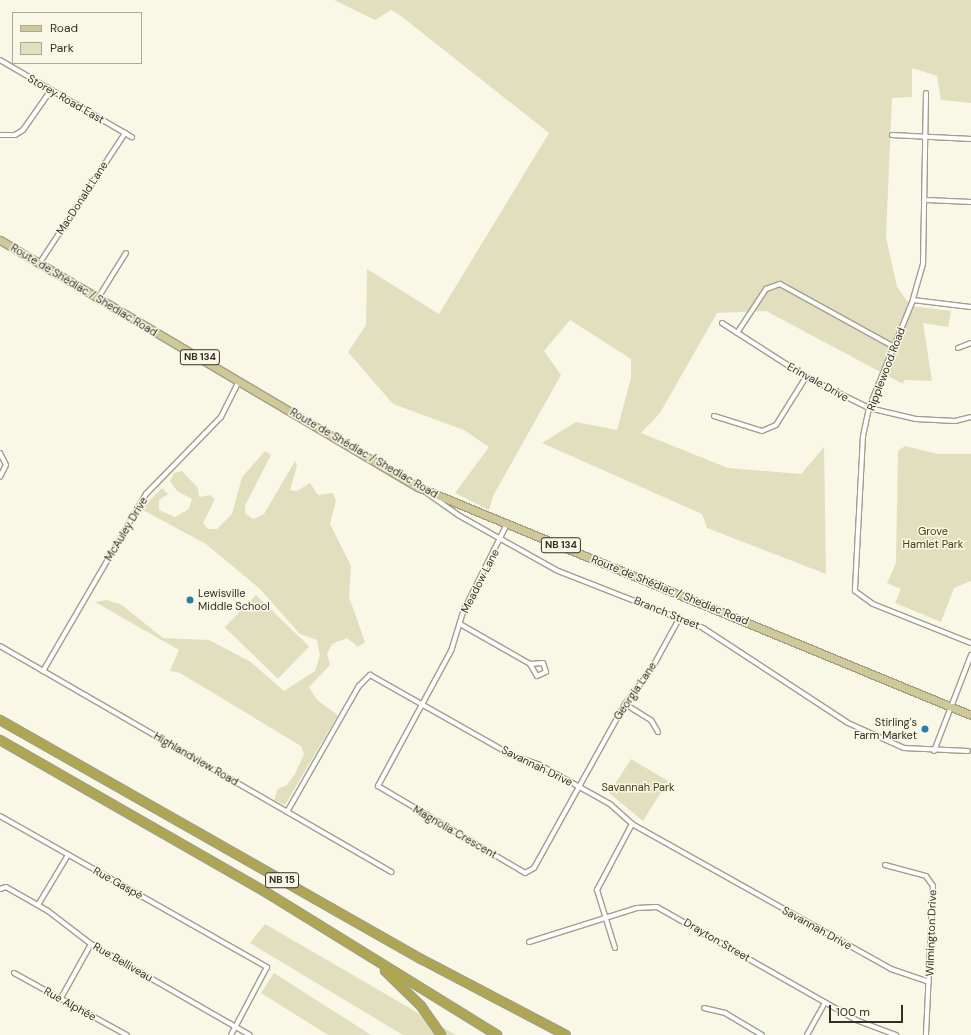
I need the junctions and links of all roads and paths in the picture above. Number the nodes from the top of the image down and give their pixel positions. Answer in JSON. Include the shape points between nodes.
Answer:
{"nodes":[{"id":1,"x":0,"y":61,"type":"edge"},
{"id":2,"x":51,"y":90,"type":"junction"},
{"id":3,"x":926,"y":93,"type":"dead end"},
{"id":4,"x":125,"y":133,"type":"junction"},
{"id":5,"x":892,"y":134,"type":"dead end"},
{"id":6,"x":0,"y":135,"type":"edge"},
{"id":7,"x":925,"y":135,"type":"junction"},
{"id":8,"x":132,"y":137,"type":"dead end"},
{"id":9,"x":971,"y":139,"type":"edge"},
{"id":10,"x":927,"y":200,"type":"junction"},
{"id":11,"x":971,"y":202,"type":"edge"},
{"id":12,"x":0,"y":240,"type":"edge"},
{"id":13,"x":126,"y":253,"type":"dead end"},
{"id":14,"x":40,"y":264,"type":"junction"},
{"id":15,"x":98,"y":298,"type":"junction"},
{"id":16,"x":913,"y":300,"type":"junction"},
{"id":17,"x":971,"y":307,"type":"edge"},
{"id":18,"x":722,"y":323,"type":"dead end"},
{"id":19,"x":737,"y":333,"type":"junction"},
{"id":20,"x":971,"y":343,"type":"edge"},
{"id":21,"x":894,"y":347,"type":"junction"},
{"id":22,"x":958,"y":348,"type":"dead end"},
{"id":23,"x":806,"y":377,"type":"junction"},
{"id":24,"x":240,"y":381,"type":"junction"},
{"id":25,"x":869,"y":408,"type":"junction"},
{"id":26,"x":714,"y":416,"type":"dead end"},
{"id":27,"x":971,"y":418,"type":"edge"},
{"id":28,"x":0,"y":453,"type":"edge"},
{"id":29,"x":0,"y":477,"type":"edge"},
{"id":30,"x":418,"y":487,"type":"junction"},
{"id":31,"x":507,"y":524,"type":"junction"},
{"id":32,"x":501,"y":541,"type":"junction"},
{"id":33,"x":680,"y":617,"type":"junction"},
{"id":34,"x":460,"y":624,"type":"junction"},
{"id":35,"x":971,"y":643,"type":"edge"},
{"id":36,"x":0,"y":646,"type":"edge"},
{"id":37,"x":971,"y":655,"type":"edge"},
{"id":38,"x":530,"y":664,"type":"junction"},
{"id":39,"x":43,"y":671,"type":"junction"},
{"id":40,"x":422,"y":703,"type":"junction"},
{"id":41,"x":625,"y":704,"type":"junction"},
{"id":42,"x":951,"y":708,"type":"junction"},
{"id":43,"x":971,"y":715,"type":"edge"},
{"id":44,"x":0,"y":720,"type":"edge"},
{"id":45,"x":658,"y":732,"type":"dead end"},
{"id":46,"x":0,"y":740,"type":"edge"},
{"id":47,"x":934,"y":751,"type":"junction"},
{"id":48,"x":968,"y":751,"type":"dead end"},
{"id":49,"x":579,"y":787,"type":"junction"},
{"id":50,"x":287,"y":812,"type":"junction"},
{"id":51,"x":0,"y":816,"type":"edge"},
{"id":52,"x":632,"y":824,"type":"junction"},
{"id":53,"x":68,"y":854,"type":"junction"},
{"id":54,"x":885,"y":865,"type":"dead end"},
{"id":55,"x":391,"y":872,"type":"dead end"},
{"id":56,"x":0,"y":889,"type":"edge"},
{"id":57,"x":38,"y":906,"type":"junction"},
{"id":58,"x":604,"y":918,"type":"junction"},
{"id":59,"x":529,"y":942,"type":"dead end"},
{"id":60,"x":91,"y":944,"type":"junction"},
{"id":61,"x":615,"y":948,"type":"dead end"},
{"id":62,"x":364,"y":953,"type":"junction"},
{"id":63,"x":14,"y":972,"type":"dead end"},
{"id":64,"x":929,"y":982,"type":"junction"},
{"id":65,"x":61,"y":998,"type":"junction"},
{"id":66,"x":825,"y":1003,"type":"junction"},
{"id":67,"x":704,"y":1008,"type":"dead end"},
{"id":68,"x":236,"y":1027,"type":"junction"},
{"id":69,"x":126,"y":1035,"type":"edge"},
{"id":70,"x":231,"y":1035,"type":"edge"},
{"id":71,"x":250,"y":1035,"type":"edge"},
{"id":72,"x":441,"y":1035,"type":"edge"},
{"id":73,"x":497,"y":1035,"type":"edge"},
{"id":74,"x":566,"y":1035,"type":"edge"},
{"id":75,"x":762,"y":1035,"type":"edge"},
{"id":76,"x":807,"y":1035,"type":"edge"},
{"id":77,"x":896,"y":1035,"type":"edge"},
{"id":78,"x":926,"y":1035,"type":"edge"}],
"edges":[{"from":1,"to":2,"type":"street","name":"Storey Road East"},
{"from":2,"to":4,"type":"street","name":"Storey Road East"},
{"from":2,"to":6,"type":"street","via":[[24,130],[16,135]]},
{"from":3,"to":7,"type":"street","name":"Ripplewood Road"},
{"from":4,"to":8,"type":"street","name":"Storey Road East"},
{"from":4,"to":14,"type":"street","name":"MacDonald Lane"},
{"from":5,"to":7,"type":"street"},
{"from":7,"to":9,"type":"street"},
{"from":7,"to":10,"type":"street","name":"Ripplewood Road"},
{"from":10,"to":11,"type":"street"},
{"from":10,"to":16,"type":"street","name":"Ripplewood Road","via":[[923,264]]},
{"from":12,"to":14,"type":"main road","name":"Route de Shédiac / Shediac Road","number":"NB 134"},
{"from":13,"to":15,"type":"street"},
{"from":14,"to":15,"type":"main road","name":"Route de Shédiac / Shediac Road","number":"NB 134"},
{"from":15,"to":24,"type":"main road","name":"Route de Shédiac / Shediac Road","number":"NB 134"},
{"from":16,"to":17,"type":"street"},
{"from":16,"to":21,"type":"street","name":"Ripplewood Road"},
{"from":18,"to":19,"type":"street","name":"Erinvale Drive"},
{"from":19,"to":21,"type":"street","via":[[766,289],[780,284]]},
{"from":19,"to":23,"type":"street","name":"Erinvale Drive"},
{"from":20,"to":22,"type":"street"},
{"from":21,"to":25,"type":"street","name":"Ripplewood Road"},
{"from":23,"to":25,"type":"street","name":"Erinvale Drive"},
{"from":23,"to":26,"type":"street","via":[[776,425],[762,431]]},
{"from":24,"to":30,"type":"main road","name":"Route de Shédiac / Shediac Road","number":"NB 134"},
{"from":24,"to":39,"type":"street","name":"McAuley Drive","via":[[221,416],[146,494]]},
{"from":25,"to":27,"type":"street","name":"Erinvale Drive","via":[[916,419],[955,421]]},
{"from":25,"to":35,"type":"street","name":"Ripplewood Road","via":[[863,436],[855,591],[873,604]]},
{"from":28,"to":29,"type":"street","via":[[6,465]]},
{"from":30,"to":31,"type":"main road","name":"Route de Shédiac / Shediac Road","number":"NB 134"},
{"from":30,"to":32,"type":"street","name":"Branch Street"},
{"from":31,"to":32,"type":"street","name":"Meadow Lane"},
{"from":31,"to":42,"type":"main road","name":"Route de Shédiac / Shediac Road","number":"NB 134","via":[[704,602]]},
{"from":32,"to":33,"type":"street","name":"Branch Street","via":[[582,582]]},
{"from":32,"to":34,"type":"street","name":"Meadow Lane","via":[[463,612]]},
{"from":33,"to":41,"type":"street","name":"Georgia Lane","via":[[651,670]]},
{"from":33,"to":47,"type":"street","name":"Branch Street","via":[[718,637],[848,723],[904,748]]},
{"from":34,"to":38,"type":"street"},
{"from":34,"to":40,"type":"street","name":"Meadow Lane","via":[[452,649]]},
{"from":36,"to":39,"type":"street","name":"Highlandview Road"},
{"from":37,"to":42,"type":"street"},
{"from":38,"to":38,"type":"street","via":[[537,676],[546,672],[543,663]]},
{"from":39,"to":50,"type":"street","name":"Highlandview Road"},
{"from":40,"to":49,"type":"street","name":"Savannah Drive","via":[[513,756]]},
{"from":40,"to":49,"type":"street","name":"Magnolia Crescent","via":[[378,786],[525,873],[534,868]]},
{"from":40,"to":50,"type":"street","name":"Savannah Drive","via":[[374,676],[366,676]]},
{"from":41,"to":45,"type":"street","via":[[651,720]]},
{"from":41,"to":49,"type":"street","name":"Georgia Lane"},
{"from":42,"to":43,"type":"main road","name":"Route de Shédiac / Shediac Road","number":"NB 134"},
{"from":42,"to":47,"type":"street"},
{"from":44,"to":74,"type":"highway","number":"NB 15","via":[[423,960]]},
{"from":46,"to":62,"type":"highway","number":"NB 15","via":[[264,891]]},
{"from":47,"to":48,"type":"street","name":"Branch Street"},
{"from":49,"to":52,"type":"street","name":"Savannah Drive","via":[[610,804]]},
{"from":50,"to":55,"type":"street","name":"Highlandview Road"},
{"from":51,"to":53,"type":"street","name":"Rue Gaspé"},
{"from":52,"to":58,"type":"street","via":[[598,887]]},
{"from":52,"to":64,"type":"street","name":"Savannah Drive","via":[[891,969]]},
{"from":53,"to":57,"type":"street"},
{"from":53,"to":68,"type":"street","name":"Rue Gaspé","via":[[267,968]]},
{"from":54,"to":64,"type":"street","name":"Wilmington Drive","via":[[926,876],[933,884]]},
{"from":56,"to":57,"type":"street","name":"Rue Belliveau","via":[[6,887]]},
{"from":57,"to":60,"type":"street","name":"Rue Belliveau"},
{"from":58,"to":59,"type":"street","name":"Drayton Street"},
{"from":58,"to":61,"type":"street"},
{"from":58,"to":66,"type":"street","name":"Drayton Street","via":[[645,906],[664,910]]},
{"from":60,"to":65,"type":"street"},
{"from":60,"to":68,"type":"street","name":"Rue Belliveau"},
{"from":62,"to":72,"type":"highway","via":[[421,1006]]},
{"from":62,"to":73,"type":"highway","number":"NB 15"},
{"from":63,"to":65,"type":"street","name":"Rue Alphée"},
{"from":64,"to":78,"type":"street","name":"Wilmington Drive"},
{"from":65,"to":69,"type":"street","name":"Rue Alphée"},
{"from":66,"to":76,"type":"street"},
{"from":66,"to":77,"type":"street","name":"Drayton Street","via":[[861,1023]]},
{"from":67,"to":75,"type":"street","via":[[725,1013]]},
{"from":68,"to":70,"type":"street"},
{"from":68,"to":71,"type":"street","name":"Rue Belliveau"}]}
